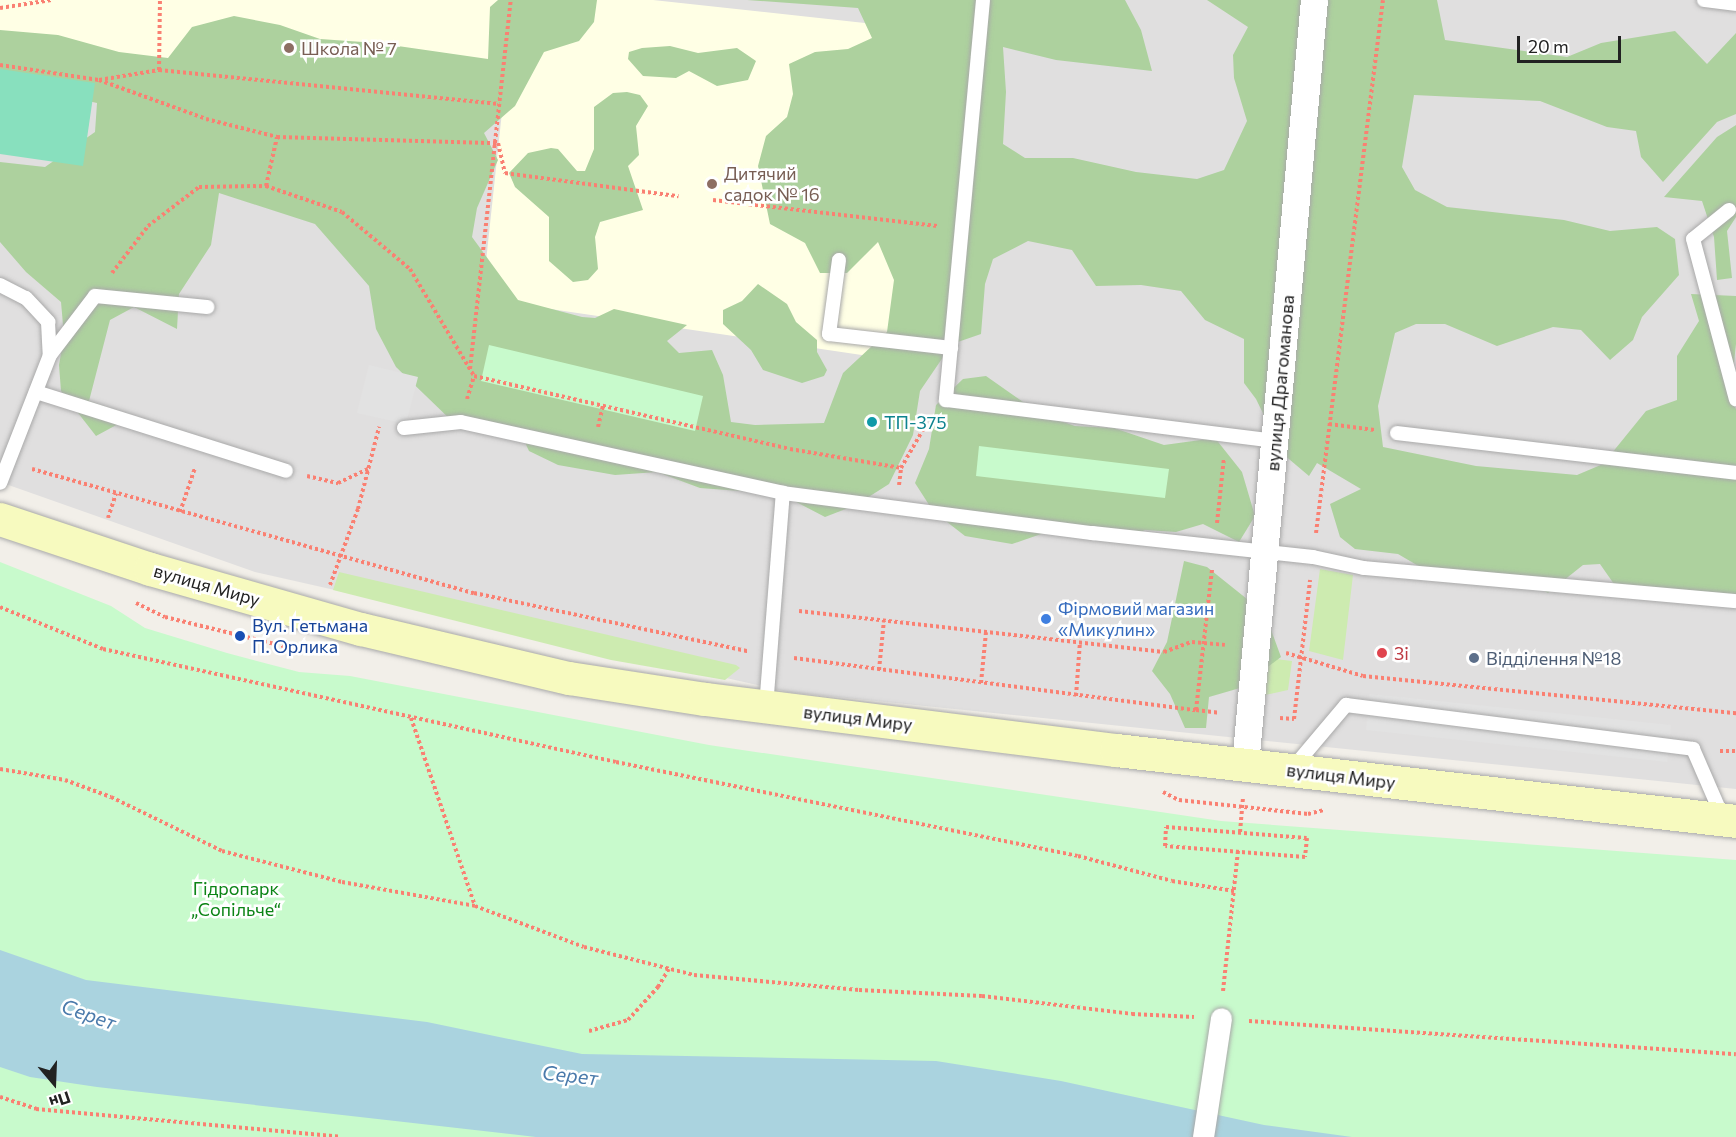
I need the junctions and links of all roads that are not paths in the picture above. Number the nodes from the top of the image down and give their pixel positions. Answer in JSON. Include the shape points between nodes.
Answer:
{"nodes":[{"id":1,"x":983,"y":0,"type":"edge"},
{"id":2,"x":1314,"y":0,"type":"edge"},
{"id":3,"x":1704,"y":0,"type":"edge"},
{"id":4,"x":1736,"y":4,"type":"edge"},
{"id":5,"x":1729,"y":210,"type":"dead end"},
{"id":6,"x":839,"y":260,"type":"dead end"},
{"id":7,"x":0,"y":285,"type":"edge"},
{"id":8,"x":207,"y":307,"type":"dead end"},
{"id":9,"x":951,"y":348,"type":"junction"},
{"id":10,"x":50,"y":355,"type":"junction"},
{"id":11,"x":36,"y":392,"type":"junction"},
{"id":12,"x":1736,"y":399,"type":"edge"},
{"id":13,"x":404,"y":428,"type":"road end"},
{"id":14,"x":1397,"y":433,"type":"road end"},
{"id":15,"x":1274,"y":441,"type":"junction"},
{"id":16,"x":4,"y":461,"type":"edge"},
{"id":17,"x":286,"y":471,"type":"road end"},
{"id":18,"x":1736,"y":473,"type":"edge"},
{"id":19,"x":0,"y":483,"type":"edge"},
{"id":20,"x":783,"y":493,"type":"junction"},
{"id":21,"x":0,"y":519,"type":"edge"},
{"id":22,"x":1264,"y":554,"type":"junction"},
{"id":23,"x":1736,"y":601,"type":"edge"},
{"id":24,"x":766,"y":707,"type":"junction"},
{"id":25,"x":1245,"y":765,"type":"junction"},
{"id":26,"x":1290,"y":770,"type":"junction"},
{"id":27,"x":1730,"y":820,"type":"edge"},
{"id":28,"x":1221,"y":1018,"type":"road end"},
{"id":29,"x":1203,"y":1137,"type":"edge"}],
"edges":[{"from":1,"to":9,"type":"lane"},
{"from":2,"to":15,"type":"street","name":"вулиця Драгоманова"},
{"from":3,"to":4,"type":"lane"},
{"from":5,"to":12,"type":"lane","via":[[1693,239]]},
{"from":6,"to":9,"type":"lane","via":[[829,334]]},
{"from":7,"to":10,"type":"lane","via":[[26,298],[48,322]]},
{"from":8,"to":10,"type":"lane","via":[[95,296]]},
{"from":9,"to":15,"type":"lane","via":[[946,400]]},
{"from":10,"to":11,"type":"lane"},
{"from":11,"to":16,"type":"lane"},
{"from":11,"to":17,"type":"lane","via":[[202,448]]},
{"from":13,"to":20,"type":"lane","via":[[461,422]]},
{"from":14,"to":18,"type":"lane"},
{"from":15,"to":22,"type":"street","name":"вулиця Драгоманова"},
{"from":16,"to":19,"type":"lane"},
{"from":20,"to":22,"type":"lane"},
{"from":20,"to":24,"type":"lane"},
{"from":21,"to":24,"type":"main road","name":"вулиця Миру","via":[[150,569],[361,629],[569,678]]},
{"from":22,"to":23,"type":"lane","via":[[1313,557],[1364,568]]},
{"from":22,"to":25,"type":"street","name":"вулиця Драгоманова"},
{"from":24,"to":25,"type":"main road","name":"вулиця Миру"},
{"from":25,"to":26,"type":"main road","name":"вулиця Миру"},
{"from":26,"to":27,"type":"main road","name":"вулиця Миру"},
{"from":26,"to":27,"type":"lane","via":[[1346,705],[1693,749]]},
{"from":28,"to":29,"type":"street"}]}
